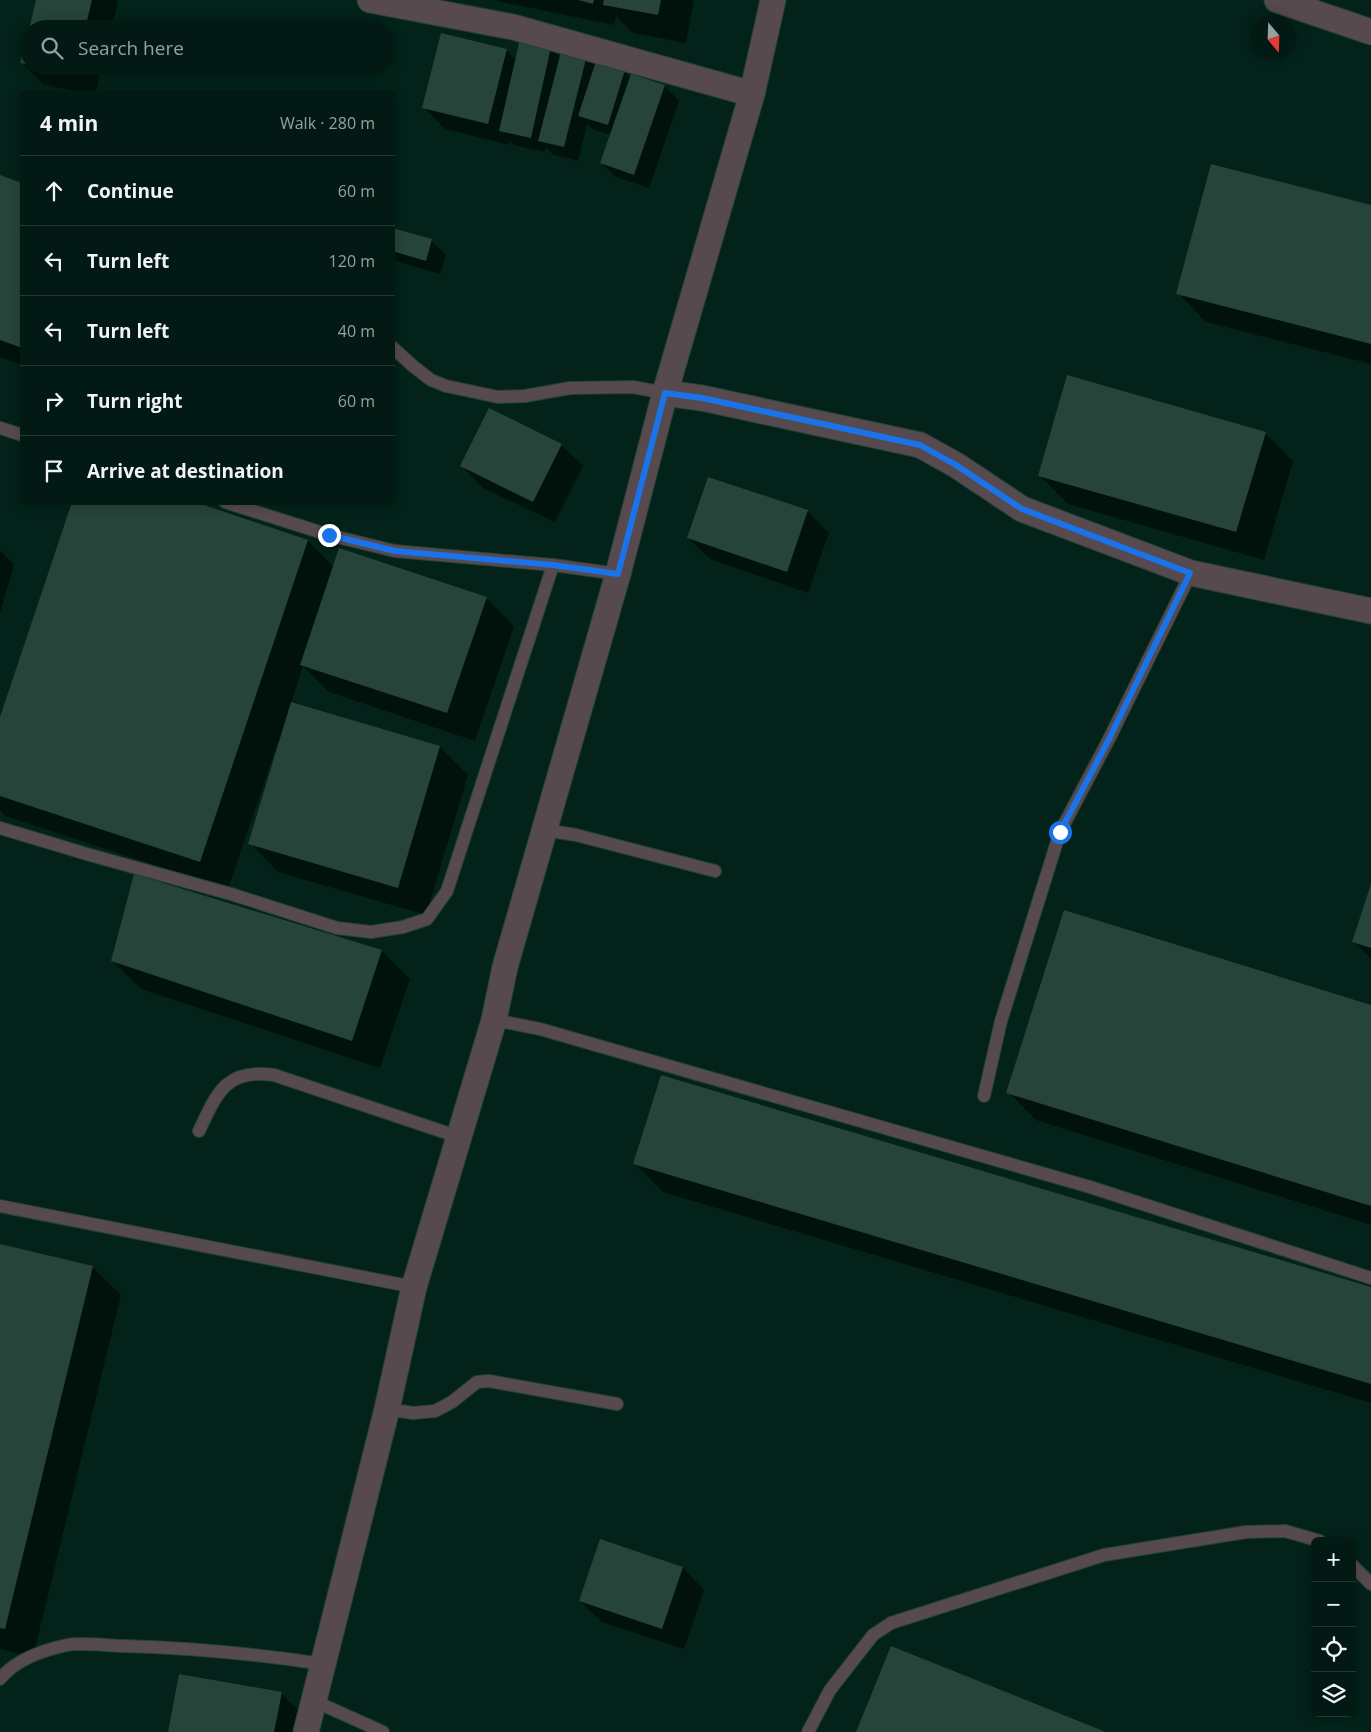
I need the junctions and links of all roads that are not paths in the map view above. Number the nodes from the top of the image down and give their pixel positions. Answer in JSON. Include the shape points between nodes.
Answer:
{"nodes":[{"id":1,"x":370,"y":0,"type":"edge"},
{"id":2,"x":773,"y":0,"type":"edge"},
{"id":3,"x":1277,"y":0,"type":"edge"},
{"id":4,"x":1371,"y":32,"type":"edge"},
{"id":5,"x":752,"y":94,"type":"junction"},
{"id":6,"x":395,"y":350,"type":"edge"},
{"id":7,"x":665,"y":393,"type":"junction"},
{"id":8,"x":0,"y":428,"type":"edge"},
{"id":9,"x":20,"y":434,"type":"edge"},
{"id":10,"x":234,"y":505,"type":"edge"},
{"id":11,"x":553,"y":565,"type":"junction"},
{"id":12,"x":1190,"y":573,"type":"junction"},
{"id":13,"x":618,"y":574,"type":"junction"},
{"id":14,"x":1371,"y":611,"type":"edge"},
{"id":15,"x":0,"y":828,"type":"edge"},
{"id":16,"x":545,"y":830,"type":"junction"},
{"id":17,"x":715,"y":871,"type":"dead end"},
{"id":18,"x":494,"y":1020,"type":"junction"},
{"id":19,"x":984,"y":1096,"type":"dead end"},
{"id":20,"x":199,"y":1131,"type":"dead end"},
{"id":21,"x":459,"y":1137,"type":"junction"},
{"id":22,"x":0,"y":1206,"type":"edge"},
{"id":23,"x":1371,"y":1278,"type":"edge"},
{"id":24,"x":414,"y":1287,"type":"junction"},
{"id":25,"x":618,"y":1404,"type":"dead end"},
{"id":26,"x":387,"y":1409,"type":"junction"},
{"id":27,"x":1311,"y":1538,"type":"edge"},
{"id":28,"x":1356,"y":1569,"type":"edge"},
{"id":29,"x":1371,"y":1584,"type":"edge"},
{"id":30,"x":323,"y":1664,"type":"junction"},
{"id":31,"x":0,"y":1679,"type":"edge"},
{"id":32,"x":314,"y":1701,"type":"junction"},
{"id":33,"x":306,"y":1732,"type":"edge"},
{"id":34,"x":383,"y":1732,"type":"edge"},
{"id":35,"x":808,"y":1732,"type":"edge"}],
"edges":[{"from":1,"to":5,"type":"street","via":[[513,27]]},
{"from":2,"to":5,"type":"street"},
{"from":3,"to":4,"type":"street"},
{"from":5,"to":7,"type":"street"},
{"from":6,"to":7,"type":"lane","via":[[431,380],[498,397],[570,388],[633,388]]},
{"from":7,"to":12,"type":"street","via":[[920,445],[1022,509]]},
{"from":7,"to":13,"type":"street"},
{"from":8,"to":9,"type":"lane"},
{"from":10,"to":11,"type":"lane","via":[[329,535],[395,551]]},
{"from":11,"to":13,"type":"lane"},
{"from":11,"to":15,"type":"lane","via":[[447,891],[427,919],[371,932],[337,928]]},
{"from":12,"to":14,"type":"street"},
{"from":12,"to":19,"type":"lane","via":[[1060,832],[1001,1021]]},
{"from":13,"to":16,"type":"street"},
{"from":16,"to":17,"type":"lane"},
{"from":16,"to":18,"type":"street","via":[[505,967]]},
{"from":18,"to":21,"type":"street"},
{"from":18,"to":23,"type":"lane","via":[[540,1029],[1090,1187]]},
{"from":20,"to":21,"type":"lane","via":[[215,1097],[229,1083],[245,1075],[259,1073],[274,1075]]},
{"from":21,"to":24,"type":"street"},
{"from":22,"to":24,"type":"lane"},
{"from":24,"to":26,"type":"street"},
{"from":25,"to":26,"type":"lane","via":[[489,1381],[477,1382],[436,1411],[413,1413]]},
{"from":26,"to":30,"type":"street"},
{"from":27,"to":35,"type":"lane","via":[[1285,1531],[1246,1532],[1104,1555],[890,1623],[873,1635],[830,1690]]},
{"from":28,"to":29,"type":"lane"},
{"from":30,"to":31,"type":"lane","via":[[266,1655],[69,1645],[35,1654],[6,1671]]},
{"from":30,"to":32,"type":"street"},
{"from":32,"to":33,"type":"street"},
{"from":32,"to":34,"type":"lane"}]}
